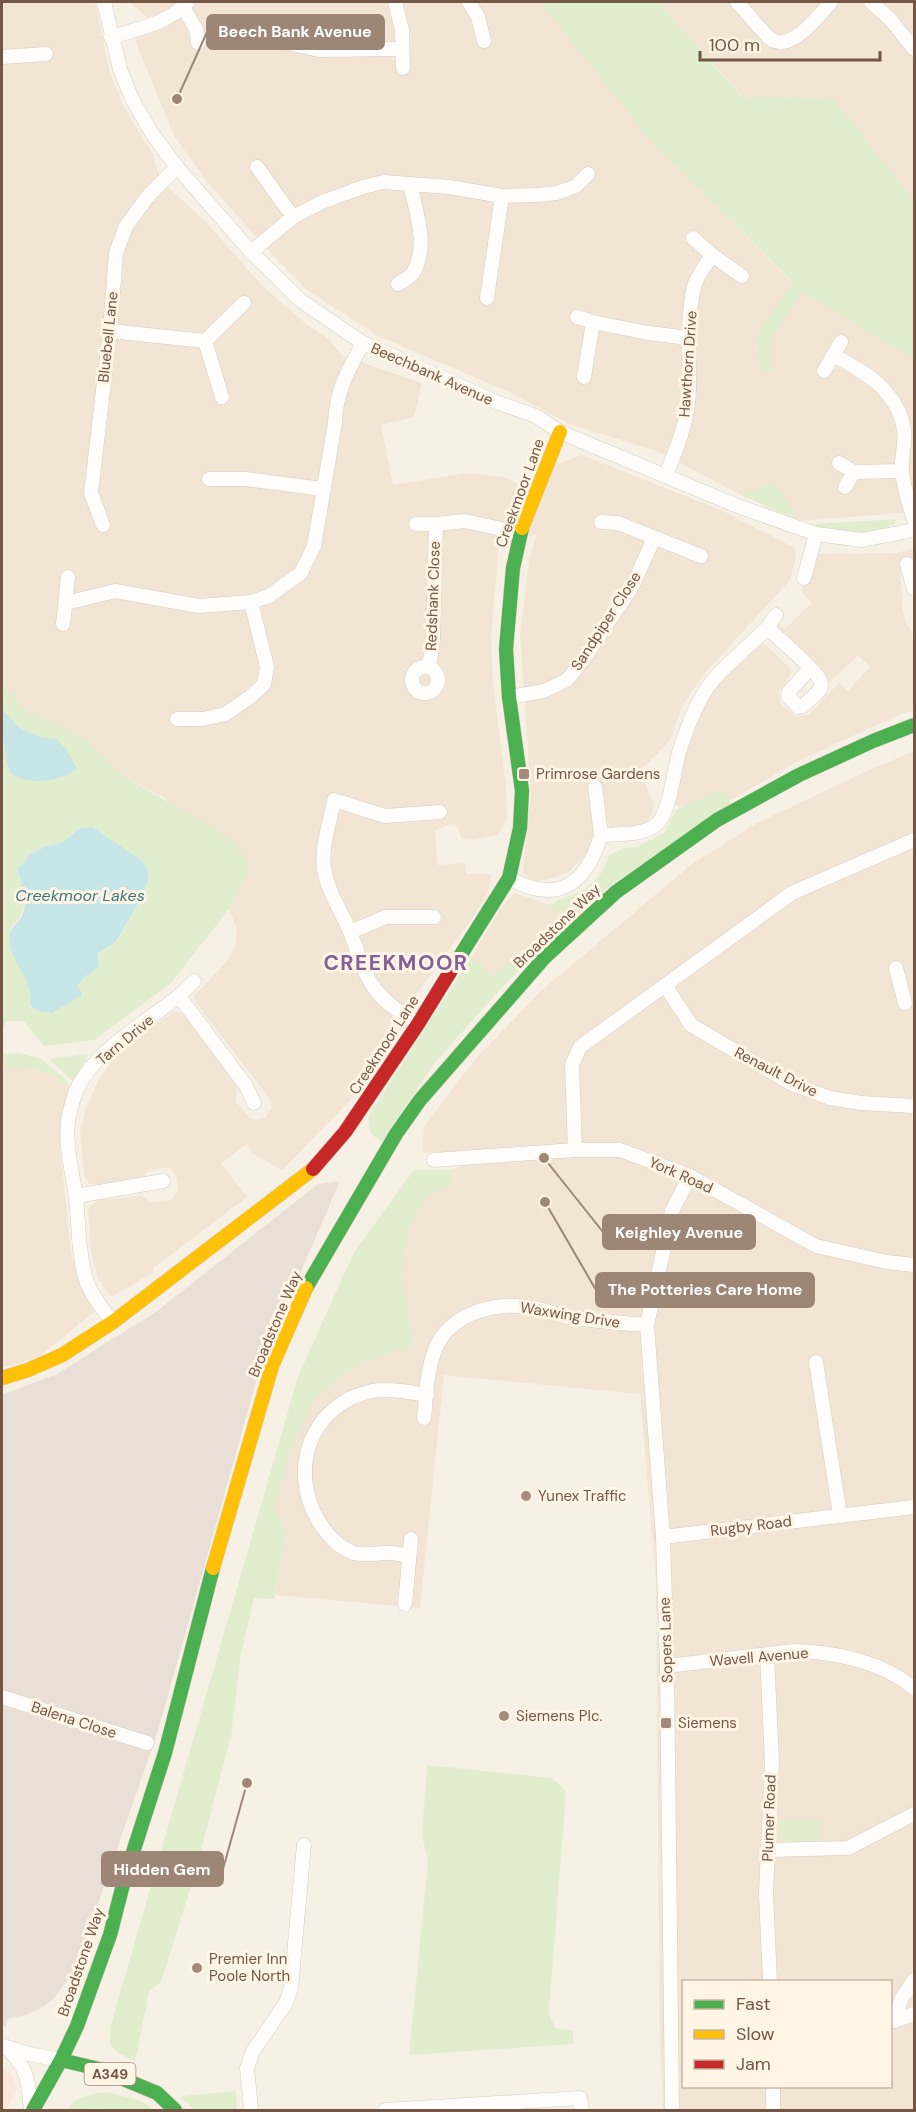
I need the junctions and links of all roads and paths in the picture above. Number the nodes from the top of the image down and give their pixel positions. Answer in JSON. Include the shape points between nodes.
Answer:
{"nodes":[{"id":1,"x":104,"y":2,"type":"edge"},
{"id":2,"x":395,"y":2,"type":"edge"},
{"id":3,"x":470,"y":2,"type":"edge"},
{"id":4,"x":738,"y":2,"type":"edge"},
{"id":5,"x":831,"y":2,"type":"edge"},
{"id":6,"x":871,"y":2,"type":"edge"},
{"id":7,"x":186,"y":4,"type":"edge"},
{"id":8,"x":111,"y":37,"type":"junction"},
{"id":9,"x":484,"y":41,"type":"dead end"},
{"id":10,"x":198,"y":42,"type":"dead end"},
{"id":11,"x":283,"y":42,"type":"dead end"},
{"id":12,"x":402,"y":49,"type":"junction"},
{"id":13,"x":915,"y":49,"type":"edge"},
{"id":14,"x":46,"y":54,"type":"dead end"},
{"id":15,"x":2,"y":57,"type":"edge"},
{"id":16,"x":403,"y":68,"type":"dead end"},
{"id":17,"x":177,"y":167,"type":"junction"},
{"id":18,"x":257,"y":167,"type":"dead end"},
{"id":19,"x":588,"y":174,"type":"dead end"},
{"id":20,"x":410,"y":184,"type":"junction"},
{"id":21,"x":576,"y":186,"type":"junction"},
{"id":22,"x":501,"y":196,"type":"junction"},
{"id":23,"x":586,"y":197,"type":"dead end"},
{"id":24,"x":293,"y":217,"type":"junction"},
{"id":25,"x":693,"y":238,"type":"dead end"},
{"id":26,"x":251,"y":252,"type":"junction"},
{"id":27,"x":712,"y":255,"type":"junction"},
{"id":28,"x":742,"y":276,"type":"dead end"},
{"id":29,"x":398,"y":284,"type":"dead end"},
{"id":30,"x":487,"y":298,"type":"dead end"},
{"id":31,"x":244,"y":303,"type":"dead end"},
{"id":32,"x":577,"y":317,"type":"dead end"},
{"id":33,"x":593,"y":322,"type":"junction"},
{"id":34,"x":110,"y":331,"type":"junction"},
{"id":35,"x":689,"y":338,"type":"junction"},
{"id":36,"x":205,"y":340,"type":"junction"},
{"id":37,"x":841,"y":342,"type":"dead end"},
{"id":38,"x":363,"y":343,"type":"junction"},
{"id":39,"x":833,"y":355,"type":"junction"},
{"id":40,"x":824,"y":371,"type":"dead end"},
{"id":41,"x":584,"y":377,"type":"dead end"},
{"id":42,"x":222,"y":397,"type":"dead end"},
{"id":43,"x":909,"y":430,"type":"edge"},
{"id":44,"x":560,"y":432,"type":"junction"},
{"id":45,"x":839,"y":463,"type":"dead end"},
{"id":46,"x":902,"y":471,"type":"junction"},
{"id":47,"x":854,"y":472,"type":"junction"},
{"id":48,"x":666,"y":475,"type":"junction"},
{"id":49,"x":209,"y":479,"type":"dead end"},
{"id":50,"x":845,"y":487,"type":"dead end"},
{"id":51,"x":323,"y":489,"type":"junction"},
{"id":52,"x":915,"y":519,"type":"edge"},
{"id":53,"x":601,"y":522,"type":"dead end"},
{"id":54,"x":416,"y":524,"type":"dead end"},
{"id":55,"x":436,"y":524,"type":"junction"},
{"id":56,"x":103,"y":525,"type":"dead end"},
{"id":57,"x":915,"y":530,"type":"edge"},
{"id":58,"x":520,"y":533,"type":"junction"},
{"id":59,"x":816,"y":534,"type":"junction"},
{"id":60,"x":654,"y":538,"type":"junction"},
{"id":61,"x":701,"y":556,"type":"dead end"},
{"id":62,"x":908,"y":564,"type":"dead end"},
{"id":63,"x":68,"y":577,"type":"dead end"},
{"id":64,"x":804,"y":578,"type":"dead end"},
{"id":65,"x":915,"y":589,"type":"edge"},
{"id":66,"x":251,"y":602,"type":"junction"},
{"id":67,"x":66,"y":603,"type":"junction"},
{"id":68,"x":776,"y":615,"type":"dead end"},
{"id":69,"x":63,"y":624,"type":"dead end"},
{"id":70,"x":767,"y":628,"type":"junction"},
{"id":71,"x":429,"y":667,"type":"dead end"},
{"id":72,"x":810,"y":668,"type":"dead end"},
{"id":73,"x":509,"y":697,"type":"junction"},
{"id":74,"x":177,"y":719,"type":"dead end"},
{"id":75,"x":915,"y":725,"type":"edge"},
{"id":76,"x":595,"y":788,"type":"dead end"},
{"id":77,"x":440,"y":812,"type":"dead end"},
{"id":78,"x":601,"y":835,"type":"junction"},
{"id":79,"x":914,"y":841,"type":"edge"},
{"id":80,"x":509,"y":878,"type":"junction"},
{"id":81,"x":434,"y":917,"type":"dead end"},
{"id":82,"x":350,"y":932,"type":"junction"},
{"id":83,"x":896,"y":968,"type":"dead end"},
{"id":84,"x":194,"y":981,"type":"dead end"},
{"id":85,"x":908,"y":985,"type":"edge"},
{"id":86,"x":665,"y":986,"type":"junction"},
{"id":87,"x":179,"y":996,"type":"junction"},
{"id":88,"x":905,"y":1003,"type":"dead end"},
{"id":89,"x":418,"y":1024,"type":"junction"},
{"id":90,"x":254,"y":1103,"type":"dead end"},
{"id":91,"x":915,"y":1106,"type":"edge"},
{"id":92,"x":575,"y":1150,"type":"junction"},
{"id":93,"x":434,"y":1160,"type":"dead end"},
{"id":94,"x":690,"y":1176,"type":"junction"},
{"id":95,"x":163,"y":1181,"type":"dead end"},
{"id":96,"x":76,"y":1196,"type":"junction"},
{"id":97,"x":915,"y":1265,"type":"edge"},
{"id":98,"x":112,"y":1322,"type":"junction"},
{"id":99,"x":646,"y":1325,"type":"junction"},
{"id":100,"x":816,"y":1362,"type":"dead end"},
{"id":101,"x":2,"y":1378,"type":"edge"},
{"id":102,"x":427,"y":1395,"type":"junction"},
{"id":103,"x":424,"y":1418,"type":"dead end"},
{"id":104,"x":915,"y":1507,"type":"edge"},
{"id":105,"x":840,"y":1515,"type":"junction"},
{"id":106,"x":663,"y":1537,"type":"junction"},
{"id":107,"x":411,"y":1539,"type":"dead end"},
{"id":108,"x":409,"y":1556,"type":"junction"},
{"id":109,"x":405,"y":1604,"type":"dead end"},
{"id":110,"x":767,"y":1655,"type":"junction"},
{"id":111,"x":667,"y":1666,"type":"junction"},
{"id":112,"x":915,"y":1688,"type":"edge"},
{"id":113,"x":2,"y":1697,"type":"edge"},
{"id":114,"x":147,"y":1743,"type":"dead end"},
{"id":115,"x":915,"y":1814,"type":"edge"},
{"id":116,"x":304,"y":1845,"type":"dead end"},
{"id":117,"x":768,"y":1850,"type":"junction"},
{"id":118,"x":770,"y":1980,"type":"edge"},
{"id":119,"x":915,"y":1980,"type":"edge"},
{"id":120,"x":915,"y":2013,"type":"edge"},
{"id":121,"x":893,"y":2022,"type":"edge"},
{"id":122,"x":3,"y":2045,"type":"edge"},
{"id":123,"x":61,"y":2060,"type":"junction"},
{"id":124,"x":773,"y":2088,"type":"edge"},
{"id":125,"x":32,"y":2110,"type":"edge"},
{"id":126,"x":174,"y":2110,"type":"edge"},
{"id":127,"x":251,"y":2110,"type":"edge"},
{"id":128,"x":385,"y":2110,"type":"edge"},
{"id":129,"x":582,"y":2110,"type":"edge"},
{"id":130,"x":672,"y":2110,"type":"edge"},
{"id":131,"x":773,"y":2110,"type":"edge"}],
"edges":[{"from":1,"to":8,"type":"street","name":"Beechbank Avenue"},
{"from":2,"to":12,"type":"street"},
{"from":3,"to":9,"type":"street"},
{"from":4,"to":5,"type":"street","via":[[772,40],[785,42],[796,38]]},
{"from":6,"to":13,"type":"street"},
{"from":7,"to":8,"type":"street","via":[[162,22]]},
{"from":7,"to":10,"type":"street"},
{"from":8,"to":17,"type":"street","name":"Beechbank Avenue","via":[[132,99]]},
{"from":11,"to":12,"type":"street","via":[[319,51]]},
{"from":12,"to":16,"type":"street"},
{"from":14,"to":15,"type":"street"},
{"from":17,"to":26,"type":"street","name":"Beechbank Avenue"},
{"from":17,"to":34,"type":"street","name":"Bluebell Lane","via":[[126,226],[116,253]]},
{"from":18,"to":24,"type":"street"},
{"from":19,"to":21,"type":"street"},
{"from":20,"to":22,"type":"street"},
{"from":20,"to":24,"type":"street","via":[[383,182],[363,187]]},
{"from":20,"to":29,"type":"street","via":[[421,235],[419,255],[413,274]]},
{"from":21,"to":22,"type":"street","via":[[557,193]]},
{"from":21,"to":23,"type":"street"},
{"from":22,"to":30,"type":"street"},
{"from":24,"to":26,"type":"street"},
{"from":25,"to":27,"type":"street"},
{"from":26,"to":38,"type":"street","name":"Beechbank Avenue","via":[[300,300]]},
{"from":27,"to":28,"type":"street"},
{"from":27,"to":35,"type":"street","name":"Hawthorn Drive","via":[[694,285]]},
{"from":31,"to":36,"type":"street"},
{"from":32,"to":33,"type":"street"},
{"from":33,"to":35,"type":"street"},
{"from":33,"to":41,"type":"street"},
{"from":34,"to":36,"type":"street"},
{"from":34,"to":56,"type":"street","name":"Bluebell Lane","via":[[91,492]]},
{"from":35,"to":48,"type":"street","name":"Hawthorn Drive","via":[[688,408]]},
{"from":36,"to":42,"type":"street"},
{"from":37,"to":39,"type":"street"},
{"from":38,"to":44,"type":"street","name":"Beechbank Avenue","via":[[536,416]]},
{"from":38,"to":51,"type":"street","via":[[336,403]]},
{"from":39,"to":40,"type":"street"},
{"from":39,"to":43,"type":"street","via":[[862,370],[885,389]]},
{"from":43,"to":46,"type":"street"},
{"from":44,"to":48,"type":"street","name":"Beechbank Avenue"},
{"from":44,"to":58,"type":"street","name":"Creekmoor Lane"},
{"from":45,"to":47,"type":"street"},
{"from":46,"to":47,"type":"street"},
{"from":46,"to":52,"type":"street"},
{"from":47,"to":50,"type":"street"},
{"from":48,"to":59,"type":"street","name":"Beechbank Avenue","via":[[735,506]]},
{"from":49,"to":51,"type":"street","via":[[244,479]]},
{"from":51,"to":66,"type":"street","via":[[314,546],[302,573],[269,596]]},
{"from":53,"to":60,"type":"street","via":[[618,523]]},
{"from":54,"to":55,"type":"street","name":"Redshank Close"},
{"from":55,"to":58,"type":"street","name":"Redshank Close","via":[[465,521]]},
{"from":55,"to":71,"type":"street","name":"Redshank Close"},
{"from":57,"to":59,"type":"street","name":"Beechbank Avenue","via":[[861,540]]},
{"from":58,"to":73,"type":"street","name":"Creekmoor Lane","via":[[508,609]]},
{"from":59,"to":64,"type":"street"},
{"from":60,"to":61,"type":"street"},
{"from":60,"to":73,"type":"street","name":"Sandpiper Close","via":[[633,585],[567,680],[544,691]]},
{"from":62,"to":65,"type":"street"},
{"from":63,"to":67,"type":"street"},
{"from":66,"to":67,"type":"street","via":[[199,606],[115,591]]},
{"from":66,"to":74,"type":"street","via":[[267,667],[264,684],[225,714]]},
{"from":67,"to":69,"type":"street"},
{"from":68,"to":70,"type":"street"},
{"from":70,"to":72,"type":"street"},
{"from":70,"to":78,"type":"street","via":[[714,680],[702,698],[679,751],[658,823],[648,830]]},
{"from":73,"to":80,"type":"street","name":"Creekmoor Lane","via":[[522,791],[520,828]]},
{"from":75,"to":123,"type":"street","name":"Broadstone Way","via":[[799,775],[717,820],[616,892],[545,957],[396,1134],[307,1286],[273,1366],[218,1547],[165,1753],[125,1877],[111,1935]]},
{"from":76,"to":78,"type":"street"},
{"from":77,"to":82,"type":"street","via":[[385,816],[327,798],[324,869],[333,899]]},
{"from":78,"to":80,"type":"street","via":[[594,856],[578,879],[566,888],[547,891],[524,887]]},
{"from":79,"to":86,"type":"street","via":[[792,893]]},
{"from":80,"to":89,"type":"street","name":"Creekmoor Lane"},
{"from":81,"to":82,"type":"street","via":[[386,917]]},
{"from":82,"to":89,"type":"street","via":[[374,988],[384,1001]]},
{"from":83,"to":85,"type":"street"},
{"from":84,"to":87,"type":"street","name":"Tarn Drive"},
{"from":85,"to":88,"type":"street"},
{"from":86,"to":91,"type":"street","name":"Renault Drive","via":[[691,1025],[790,1083],[830,1098]]},
{"from":86,"to":92,"type":"street","via":[[580,1047],[572,1065]]},
{"from":87,"to":90,"type":"street","via":[[246,1086]]},
{"from":87,"to":96,"type":"street","name":"Tarn Drive","via":[[100,1057],[76,1091],[68,1121]]},
{"from":89,"to":98,"type":"street","name":"Creekmoor Lane","via":[[345,1132],[314,1168]]},
{"from":92,"to":93,"type":"street","name":"York Road"},
{"from":92,"to":94,"type":"street","name":"York Road","via":[[620,1150]]},
{"from":94,"to":97,"type":"street","name":"York Road","via":[[816,1246]]},
{"from":94,"to":99,"type":"street","name":"Sopers Lane","via":[[672,1211]]},
{"from":95,"to":96,"type":"street"},
{"from":96,"to":98,"type":"street","name":"Tarn Drive","via":[[86,1278]]},
{"from":98,"to":101,"type":"street","name":"Creekmoor Lane","via":[[62,1355]]},
{"from":99,"to":102,"type":"street","name":"Waxwing Drive","via":[[568,1317],[518,1306],[478,1311],[443,1336],[435,1350]]},
{"from":99,"to":106,"type":"street","name":"Sopers Lane"},
{"from":100,"to":105,"type":"street"},
{"from":102,"to":103,"type":"street","name":"Waxwing Drive"},
{"from":102,"to":108,"type":"street","via":[[394,1390],[372,1392],[339,1405],[317,1426],[304,1466],[311,1508],[333,1540],[354,1553]]},
{"from":104,"to":105,"type":"street","name":"Rugby Road"},
{"from":105,"to":106,"type":"street","name":"Rugby Road"},
{"from":106,"to":111,"type":"street","name":"Sopers Lane"},
{"from":107,"to":108,"type":"street"},
{"from":108,"to":109,"type":"street"},
{"from":110,"to":111,"type":"street","name":"Wavell Avenue"},
{"from":110,"to":112,"type":"street","name":"Wavell Avenue","via":[[795,1651],[830,1654],[869,1663]]},
{"from":110,"to":117,"type":"street","name":"Plumer Road","via":[[771,1762]]},
{"from":111,"to":130,"type":"street","name":"Sopers Lane"},
{"from":113,"to":114,"type":"street","name":"Balena Close"},
{"from":115,"to":117,"type":"street","via":[[848,1848]]},
{"from":116,"to":127,"type":"street","via":[[291,1988],[247,2068]]},
{"from":117,"to":118,"type":"street","name":"Plumer Road"},
{"from":119,"to":121,"type":"street","via":[[901,1999]]},
{"from":120,"to":121,"type":"street"},
{"from":122,"to":123,"type":"street"},
{"from":122,"to":125,"type":"street","name":"Broadstone Way","via":[[20,2060]]},
{"from":123,"to":125,"type":"street","name":"Broadstone Way"},
{"from":123,"to":126,"type":"street","number":"A349","via":[[99,2069],[157,2093]]},
{"from":124,"to":131,"type":"street"},
{"from":128,"to":129,"type":"street","via":[[580,2098]]}]}
